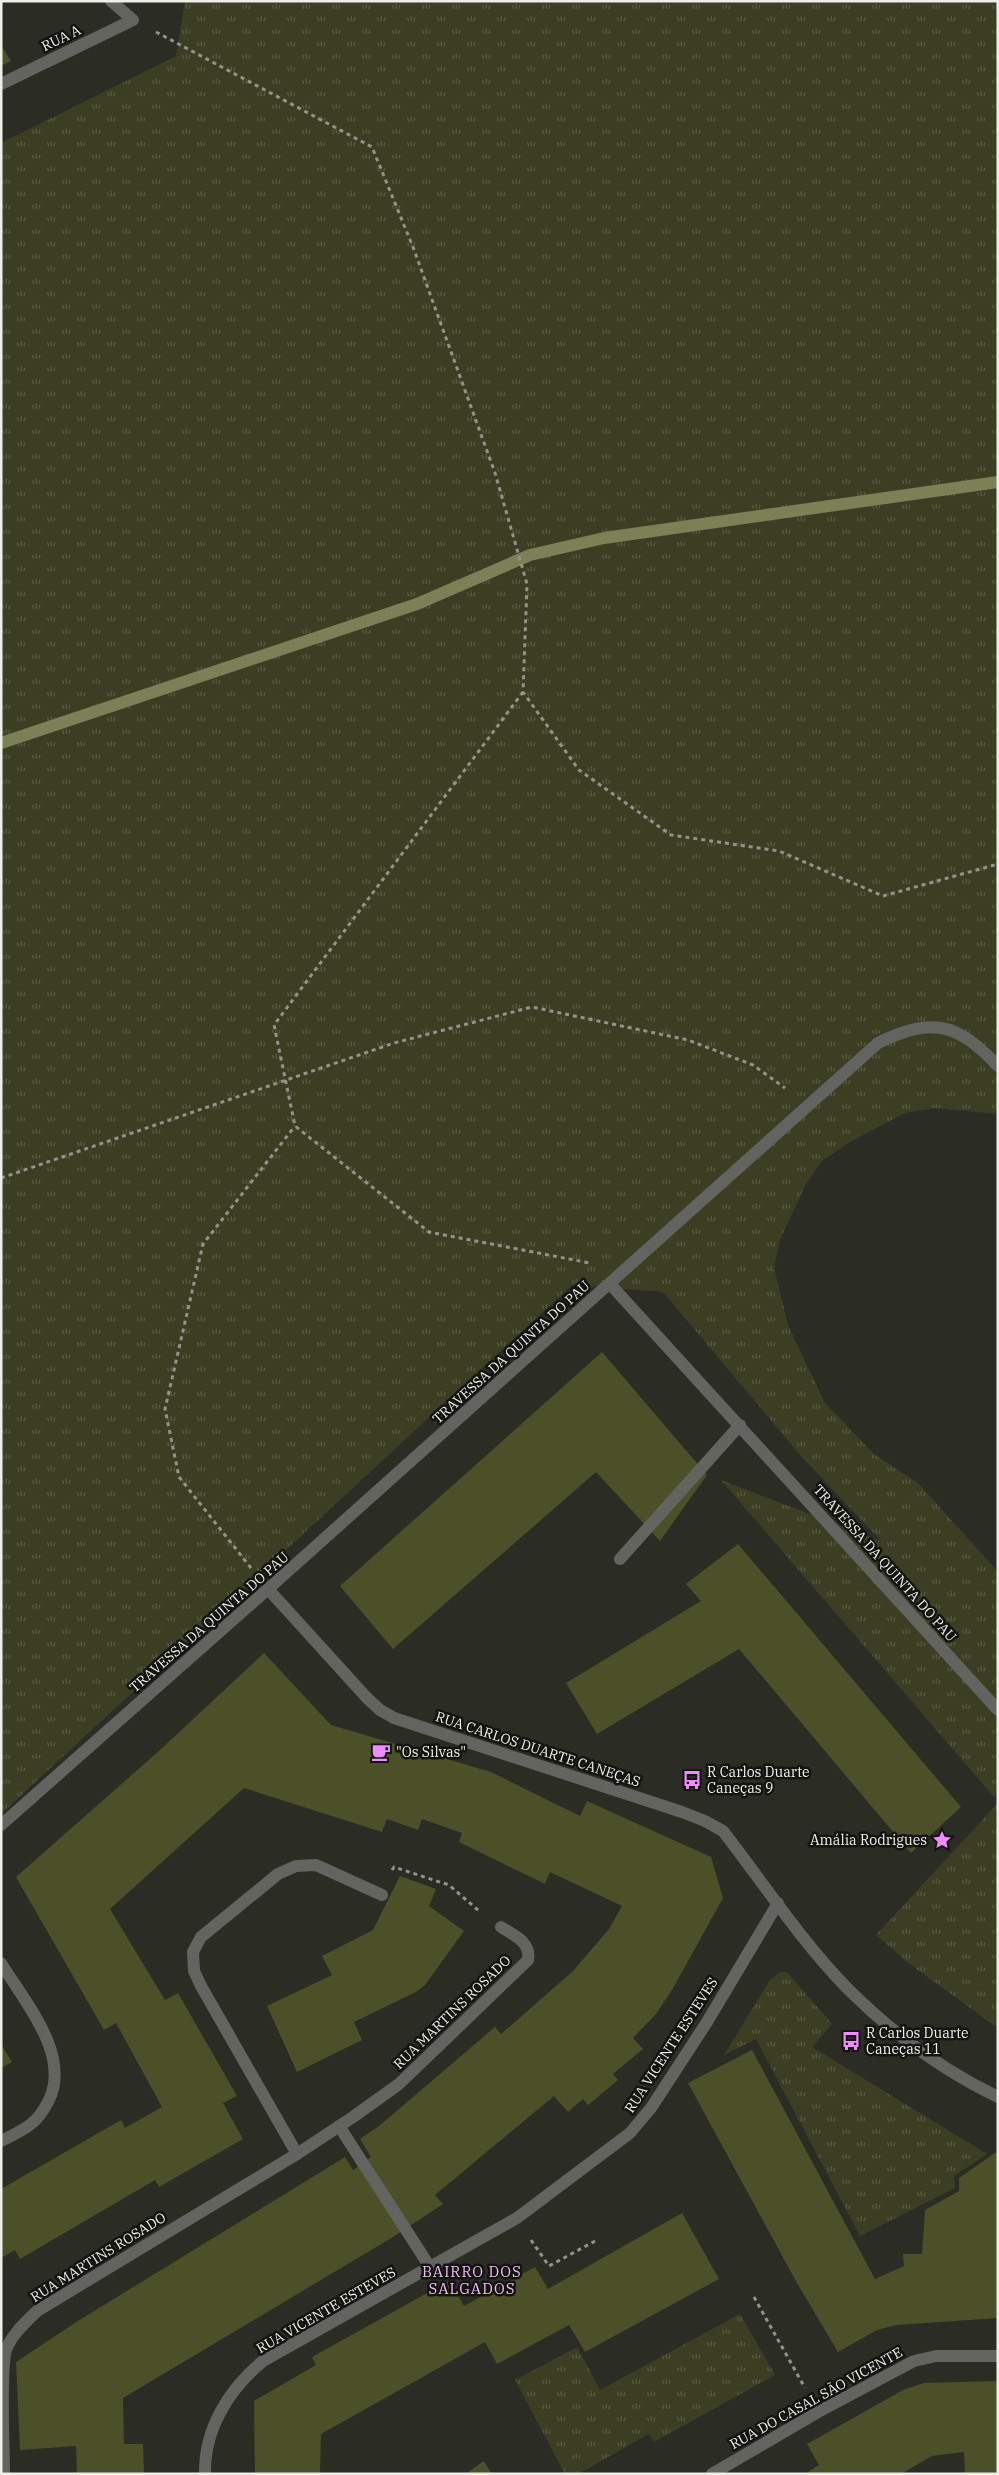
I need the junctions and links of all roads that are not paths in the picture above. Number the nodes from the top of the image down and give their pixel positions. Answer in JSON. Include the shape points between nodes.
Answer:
{"nodes":[{"id":1,"x":111,"y":1,"type":"edge"},
{"id":2,"x":1,"y":84,"type":"edge"},
{"id":3,"x":998,"y":1066,"type":"edge"},
{"id":4,"x":610,"y":1284,"type":"junction"},
{"id":5,"x":740,"y":1425,"type":"junction"},
{"id":6,"x":620,"y":1559,"type":"dead end"},
{"id":7,"x":268,"y":1589,"type":"junction"},
{"id":8,"x":998,"y":1710,"type":"edge"},
{"id":9,"x":1,"y":1825,"type":"edge"},
{"id":10,"x":382,"y":1895,"type":"road end"},
{"id":11,"x":778,"y":1903,"type":"junction"},
{"id":12,"x":501,"y":1927,"type":"road end"},
{"id":13,"x":1,"y":1963,"type":"edge"},
{"id":14,"x":998,"y":2097,"type":"edge"},
{"id":15,"x":339,"y":2126,"type":"junction"},
{"id":16,"x":1,"y":2141,"type":"edge"},
{"id":17,"x":297,"y":2154,"type":"junction"},
{"id":18,"x":430,"y":2267,"type":"junction"},
{"id":19,"x":998,"y":2356,"type":"edge"},
{"id":20,"x":4,"y":2474,"type":"edge"},
{"id":21,"x":204,"y":2474,"type":"edge"},
{"id":22,"x":712,"y":2474,"type":"edge"}],
"edges":[{"from":1,"to":2,"type":"street","name":"RUA A","via":[[133,20]]},
{"from":3,"to":4,"type":"street","via":[[980,1046],[956,1032],[934,1025],[903,1031],[878,1043]]},
{"from":4,"to":5,"type":"street","name":"TRAVESSA DA QUINTA DO PAU"},
{"from":4,"to":7,"type":"street","name":"TRAVESSA DA QUINTA DO PAU"},
{"from":5,"to":6,"type":"street"},
{"from":5,"to":8,"type":"street","name":"TRAVESSA DA QUINTA DO PAU"},
{"from":7,"to":9,"type":"street","name":"TRAVESSA DA QUINTA DO PAU"},
{"from":7,"to":11,"type":"street","name":"RUA CARLOS DUARTE CANEÇAS","via":[[380,1710],[394,1718],[705,1821],[723,1832]]},
{"from":10,"to":17,"type":"street","via":[[316,1866],[296,1866],[278,1874],[208,1930],[193,1952],[194,1971],[201,1986]]},
{"from":11,"to":14,"type":"street","name":"RUA CARLOS DUARTE CANEÇAS","via":[[847,1988],[874,2014],[940,2064]]},
{"from":11,"to":18,"type":"street","name":"RUA VICENTE ESTEVES","via":[[707,2022],[642,2120],[610,2149],[517,2218]]},
{"from":12,"to":15,"type":"street","name":"RUA MARTINS ROSADO","via":[[526,1944],[528,1960],[399,2084]]},
{"from":13,"to":16,"type":"street","via":[[49,2042],[56,2066],[55,2087],[44,2109],[32,2124]]},
{"from":15,"to":17,"type":"street","name":"RUA MARTINS ROSADO"},
{"from":15,"to":18,"type":"street"},
{"from":17,"to":20,"type":"street","name":"RUA MARTINS ROSADO","via":[[37,2311],[16,2331],[5,2351],[2,2380]]},
{"from":18,"to":21,"type":"street","name":"RUA VICENTE ESTEVES","via":[[249,2373],[230,2397],[214,2427],[204,2460]]},
{"from":19,"to":22,"type":"street","name":"RUA DO CASAL SÃO VICENTE","via":[[936,2356],[914,2361]]}]}
